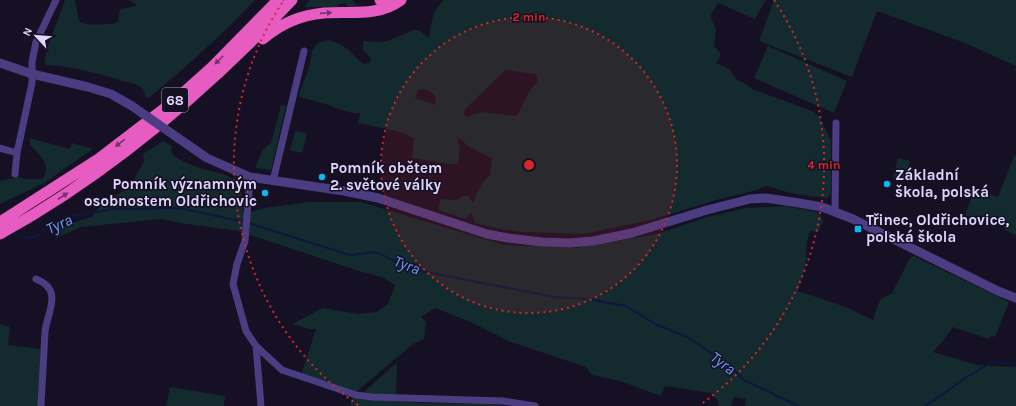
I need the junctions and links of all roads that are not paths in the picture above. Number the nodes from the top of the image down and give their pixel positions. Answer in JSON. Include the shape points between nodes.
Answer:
{"nodes":[{"id":1,"x":56,"y":0,"type":"edge"},
{"id":2,"x":272,"y":0,"type":"edge"},
{"id":3,"x":278,"y":0,"type":"edge"},
{"id":4,"x":292,"y":0,"type":"edge"},
{"id":5,"x":380,"y":0,"type":"edge"},
{"id":6,"x":387,"y":0,"type":"edge"},
{"id":7,"x":401,"y":0,"type":"edge"},
{"id":8,"x":247,"y":33,"type":"junction"},
{"id":9,"x":304,"y":51,"type":"dead end"},
{"id":10,"x":0,"y":63,"type":"edge"},
{"id":11,"x":32,"y":74,"type":"junction"},
{"id":12,"x":219,"y":74,"type":"junction"},
{"id":13,"x":836,"y":123,"type":"dead end"},
{"id":14,"x":0,"y":148,"type":"edge"},
{"id":15,"x":17,"y":154,"type":"junction"},
{"id":16,"x":15,"y":174,"type":"dead end"},
{"id":17,"x":250,"y":177,"type":"junction"},
{"id":18,"x":273,"y":181,"type":"junction"},
{"id":19,"x":835,"y":211,"type":"junction"},
{"id":20,"x":2,"y":221,"type":"edge"},
{"id":21,"x":0,"y":234,"type":"edge"},
{"id":22,"x":36,"y":279,"type":"dead end"},
{"id":23,"x":1016,"y":298,"type":"edge"},
{"id":24,"x":256,"y":346,"type":"junction"},
{"id":25,"x":41,"y":406,"type":"edge"},
{"id":26,"x":261,"y":406,"type":"edge"},
{"id":27,"x":534,"y":406,"type":"edge"}],
"edges":[{"from":1,"to":11,"type":"street","via":[[36,42]]},
{"from":2,"to":8,"type":"highway","via":[[260,12]]},
{"from":3,"to":8,"type":"highway","number":"68"},
{"from":4,"to":12,"type":"highway","number":"68"},
{"from":5,"to":6,"type":"highway"},
{"from":12,"to":7,"type":"highway","one_way":true,"via":[[239,62],[267,35],[288,22],[317,14],[376,11]]},
{"from":8,"to":20,"type":"highway","number":"68","one_way":true,"via":[[174,101],[135,132],[97,160]]},
{"from":9,"to":18,"type":"street"},
{"from":10,"to":11,"type":"street"},
{"from":11,"to":15,"type":"street"},
{"from":11,"to":17,"type":"street","bridge":true,"via":[[111,94],[207,158]]},
{"from":21,"to":12,"type":"highway","number":"68","one_way":true,"via":[[103,168]]},
{"from":13,"to":19,"type":"street"},
{"from":14,"to":15,"type":"street"},
{"from":15,"to":16,"type":"street"},
{"from":17,"to":18,"type":"street"},
{"from":17,"to":24,"type":"street","via":[[245,241],[233,284],[246,331]]},
{"from":18,"to":19,"type":"street","via":[[378,198],[487,234],[542,242],[570,243],[625,235],[750,199],[782,200]]},
{"from":19,"to":23,"type":"street"},
{"from":22,"to":25,"type":"street","via":[[48,287],[52,302],[45,332]]},
{"from":24,"to":26,"type":"street"},
{"from":24,"to":27,"type":"street","via":[[282,370],[356,395],[503,401]]}]}
